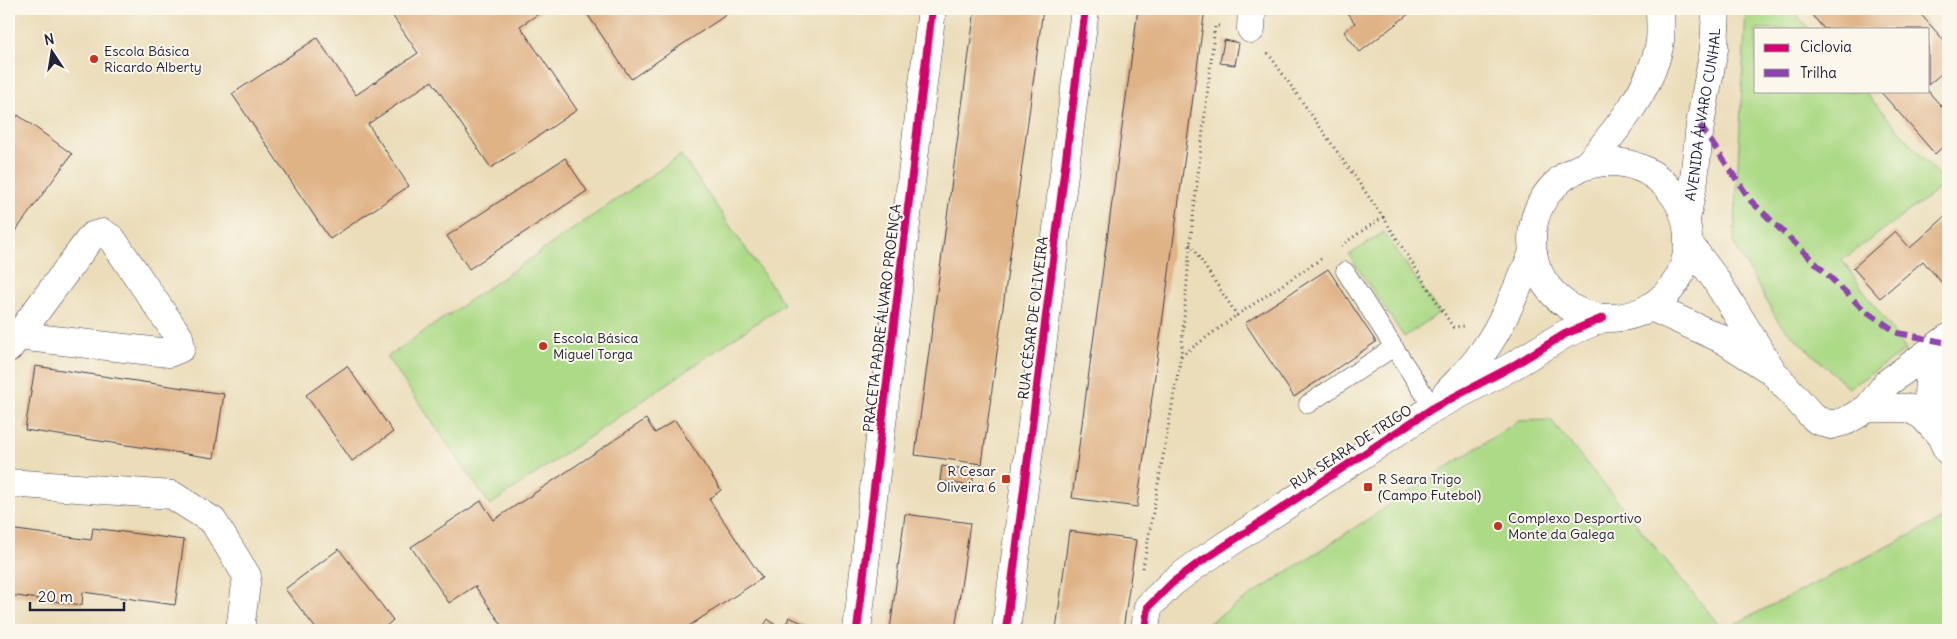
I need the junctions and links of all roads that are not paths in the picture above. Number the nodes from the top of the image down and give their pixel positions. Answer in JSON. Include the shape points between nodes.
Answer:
{"nodes":[{"id":1,"x":932,"y":9,"type":"edge"},
{"id":2,"x":1085,"y":9,"type":"edge"},
{"id":3,"x":1660,"y":9,"type":"edge"},
{"id":4,"x":1716,"y":9,"type":"edge"},
{"id":5,"x":1587,"y":165,"type":"junction"},
{"id":6,"x":1688,"y":231,"type":"junction"},
{"id":7,"x":1532,"y":253,"type":"junction"},
{"id":8,"x":1345,"y":271,"type":"dead end"},
{"id":9,"x":1651,"y":307,"type":"junction"},
{"id":10,"x":1603,"y":318,"type":"junction"},
{"id":11,"x":1946,"y":340,"type":"edge"},
{"id":12,"x":13,"y":342,"type":"edge"},
{"id":13,"x":1394,"y":346,"type":"junction"},
{"id":14,"x":1773,"y":372,"type":"junction"},
{"id":15,"x":1308,"y":404,"type":"dead end"},
{"id":16,"x":1433,"y":408,"type":"junction"},
{"id":17,"x":1868,"y":408,"type":"junction"},
{"id":18,"x":1944,"y":443,"type":"edge"},
{"id":19,"x":9,"y":483,"type":"edge"},
{"id":20,"x":1146,"y":619,"type":"edge"},
{"id":21,"x":857,"y":628,"type":"edge"},
{"id":22,"x":240,"y":630,"type":"edge"},
{"id":23,"x":1006,"y":630,"type":"edge"}],
"edges":[{"from":1,"to":21,"type":"street","name":"PRACETA PADRE ÁLVARO PROENÇA"},
{"from":2,"to":23,"type":"street","name":"RUA CÉSAR DE OLIVEIRA"},
{"from":3,"to":5,"type":"street","via":[[1660,46],[1637,100]]},
{"from":4,"to":6,"type":"street","name":"AVENIDA ÁLVARO CUNHAL","via":[[1714,49],[1700,125]]},
{"from":5,"to":6,"type":"street","via":[[1608,161],[1628,163],[1648,171],[1665,183],[1678,199]]},
{"from":5,"to":7,"type":"street","via":[[1559,180],[1539,206],[1534,221]]},
{"from":6,"to":9,"type":"street","via":[[1684,269],[1670,290]]},
{"from":6,"to":14,"type":"street"},
{"from":7,"to":10,"type":"street","via":[[1549,290],[1564,304]]},
{"from":7,"to":16,"type":"street","name":"RUA SEARA DE TRIGO","via":[[1493,337]]},
{"from":8,"to":13,"type":"lane"},
{"from":9,"to":10,"type":"street","via":[[1628,316]]},
{"from":9,"to":14,"type":"street","via":[[1722,339]]},
{"from":10,"to":16,"type":"street","name":"RUA SEARA DE TRIGO","via":[[1565,334]]},
{"from":11,"to":17,"type":"street","via":[[1887,383]]},
{"from":11,"to":18,"type":"street","via":[[1929,384],[1930,406]]},
{"from":12,"to":12,"type":"street","via":[[92,236],[103,233],[112,239],[174,328],[181,348],[169,353]]},
{"from":13,"to":15,"type":"lane"},
{"from":13,"to":16,"type":"lane"},
{"from":14,"to":17,"type":"street","via":[[1811,415],[1826,424],[1846,421]]},
{"from":16,"to":20,"type":"street","name":"RUA SEARA DE TRIGO","via":[[1196,565],[1172,583]]},
{"from":17,"to":18,"type":"street","via":[[1908,408],[1923,416]]},
{"from":19,"to":22,"type":"street","via":[[172,495],[213,521],[247,576]]}]}
